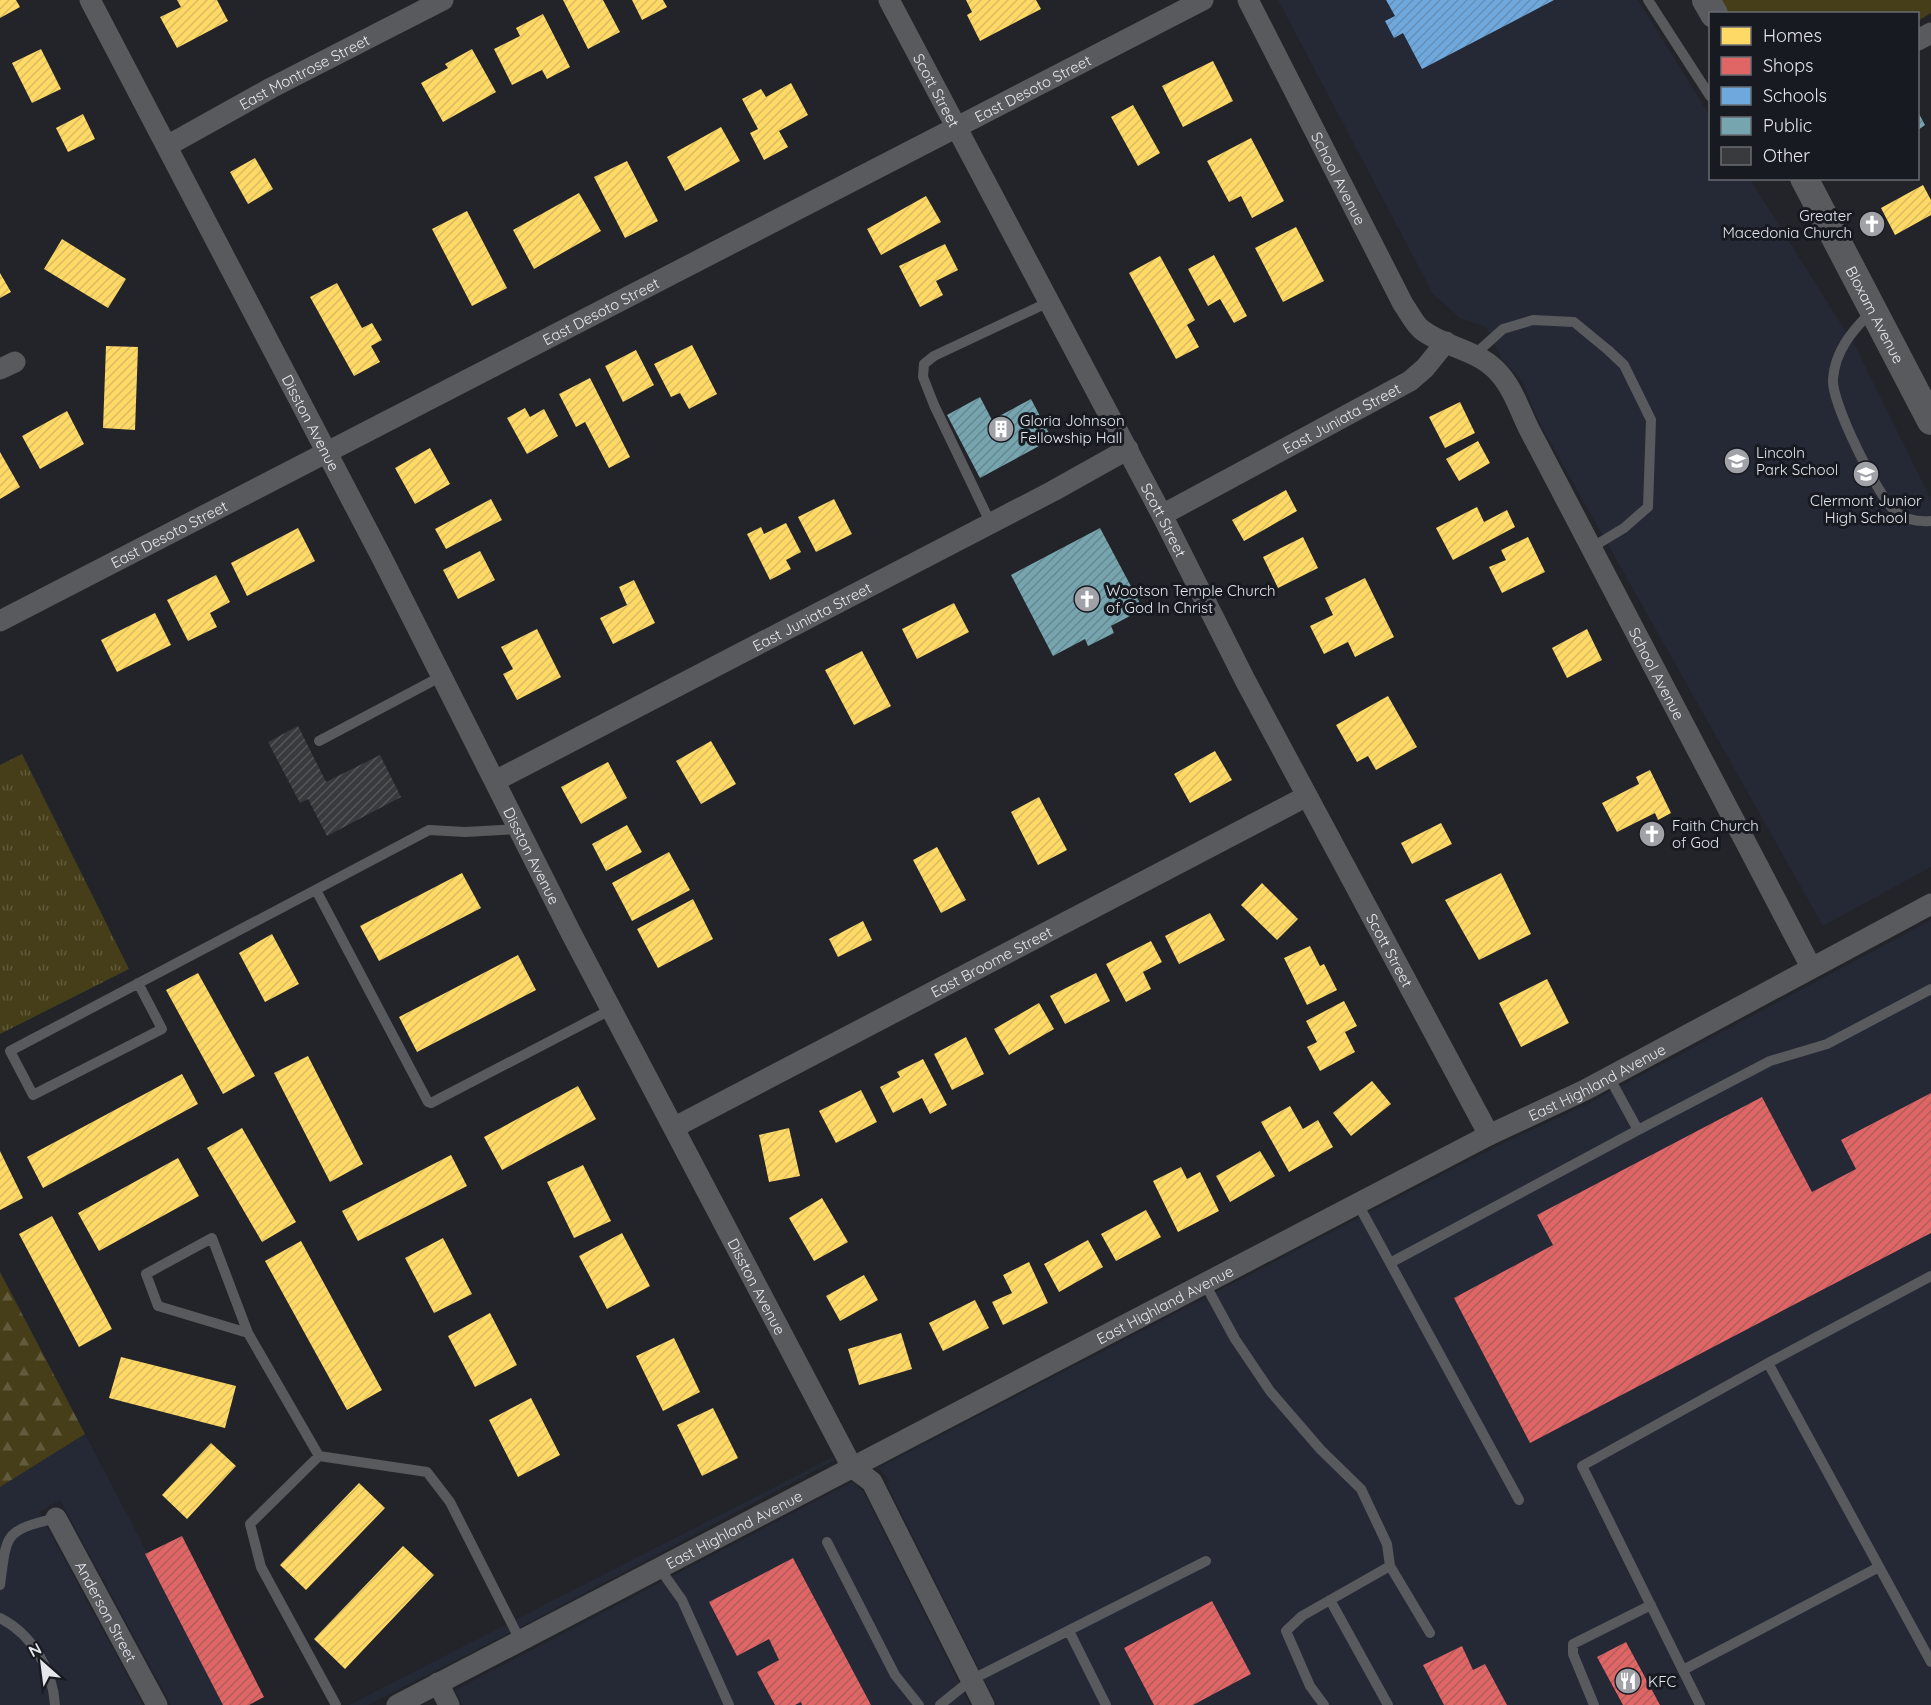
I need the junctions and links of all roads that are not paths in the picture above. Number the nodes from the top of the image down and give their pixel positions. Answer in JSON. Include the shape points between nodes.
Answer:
{"nodes":[{"id":1,"x":90,"y":0,"type":"edge"},
{"id":2,"x":443,"y":0,"type":"edge"},
{"id":3,"x":889,"y":0,"type":"edge"},
{"id":4,"x":1203,"y":0,"type":"edge"},
{"id":5,"x":1248,"y":0,"type":"edge"},
{"id":6,"x":1648,"y":0,"type":"edge"},
{"id":7,"x":1709,"y":94,"type":"edge"},
{"id":8,"x":956,"y":126,"type":"junction"},
{"id":9,"x":167,"y":146,"type":"junction"},
{"id":10,"x":1805,"y":180,"type":"edge"},
{"id":11,"x":1049,"y":302,"type":"junction"},
{"id":12,"x":1873,"y":310,"type":"junction"},
{"id":13,"x":1446,"y":342,"type":"junction"},
{"id":14,"x":1474,"y":355,"type":"junction"},
{"id":15,"x":1930,"y":417,"type":"edge"},
{"id":16,"x":1128,"y":449,"type":"junction"},
{"id":17,"x":328,"y":453,"type":"junction"},
{"id":18,"x":1162,"y":515,"type":"junction"},
{"id":19,"x":1931,"y":521,"type":"edge"},
{"id":20,"x":991,"y":524,"type":"junction"},
{"id":21,"x":1591,"y":548,"type":"junction"},
{"id":22,"x":0,"y":621,"type":"edge"},
{"id":23,"x":442,"y":676,"type":"junction"},
{"id":24,"x":318,"y":741,"type":"dead end"},
{"id":25,"x":495,"y":781,"type":"junction"},
{"id":26,"x":1307,"y":796,"type":"junction"},
{"id":27,"x":519,"y":829,"type":"junction"},
{"id":28,"x":316,"y":890,"type":"junction"},
{"id":29,"x":1931,"y":904,"type":"edge"},
{"id":30,"x":1811,"y":967,"type":"junction"},
{"id":31,"x":138,"y":983,"type":"junction"},
{"id":32,"x":1931,"y":989,"type":"edge"},
{"id":33,"x":612,"y":1008,"type":"junction"},
{"id":34,"x":1609,"y":1077,"type":"junction"},
{"id":35,"x":675,"y":1127,"type":"junction"},
{"id":36,"x":1638,"y":1130,"type":"junction"},
{"id":37,"x":1489,"y":1135,"type":"junction"},
{"id":38,"x":1358,"y":1204,"type":"junction"},
{"id":39,"x":1390,"y":1263,"type":"junction"},
{"id":40,"x":1931,"y":1276,"type":"edge"},
{"id":41,"x":1205,"y":1284,"type":"junction"},
{"id":42,"x":248,"y":1333,"type":"junction"},
{"id":43,"x":1768,"y":1363,"type":"junction"},
{"id":44,"x":319,"y":1456,"type":"junction"},
{"id":45,"x":852,"y":1467,"type":"junction"},
{"id":46,"x":1519,"y":1500,"type":"dead end"},
{"id":47,"x":56,"y":1518,"type":"joint"},
{"id":48,"x":827,"y":1542,"type":"dead end"},
{"id":49,"x":1206,"y":1561,"type":"dead end"},
{"id":50,"x":1390,"y":1566,"type":"junction"},
{"id":51,"x":1879,"y":1567,"type":"junction"},
{"id":52,"x":660,"y":1569,"type":"junction"},
{"id":53,"x":0,"y":1585,"type":"edge"},
{"id":54,"x":1330,"y":1600,"type":"junction"},
{"id":55,"x":1651,"y":1605,"type":"junction"},
{"id":56,"x":0,"y":1618,"type":"edge"},
{"id":57,"x":1069,"y":1631,"type":"junction"},
{"id":58,"x":1430,"y":1634,"type":"dead end"},
{"id":59,"x":521,"y":1642,"type":"junction"},
{"id":60,"x":1931,"y":1662,"type":"edge"},
{"id":61,"x":1683,"y":1670,"type":"junction"},
{"id":62,"x":971,"y":1680,"type":"junction"},
{"id":63,"x":438,"y":1683,"type":"junction"},
{"id":64,"x":55,"y":1705,"type":"edge"},
{"id":65,"x":157,"y":1705,"type":"edge"},
{"id":66,"x":336,"y":1705,"type":"edge"},
{"id":67,"x":397,"y":1705,"type":"edge"},
{"id":68,"x":449,"y":1705,"type":"edge"},
{"id":69,"x":729,"y":1705,"type":"edge"},
{"id":70,"x":919,"y":1705,"type":"edge"},
{"id":71,"x":940,"y":1705,"type":"edge"},
{"id":72,"x":984,"y":1705,"type":"edge"},
{"id":73,"x":1106,"y":1705,"type":"edge"},
{"id":74,"x":1324,"y":1705,"type":"edge"},
{"id":75,"x":1388,"y":1705,"type":"edge"},
{"id":76,"x":1594,"y":1705,"type":"edge"},
{"id":77,"x":1700,"y":1705,"type":"edge"}],
"edges":[{"from":1,"to":9,"type":"street","name":"Disston Avenue"},
{"from":2,"to":9,"type":"street","name":"East Montrose Street"},
{"from":3,"to":8,"type":"street","name":"Scott Street"},
{"from":4,"to":8,"type":"street","name":"East Desoto Street"},
{"from":5,"to":13,"type":"street","name":"School Avenue","via":[[1403,304],[1420,328]]},
{"from":6,"to":7,"type":"lane"},
{"from":8,"to":11,"type":"street","name":"Scott Street"},
{"from":8,"to":17,"type":"street","name":"East Desoto Street"},
{"from":9,"to":17,"type":"street","name":"Disston Avenue"},
{"from":10,"to":12,"type":"street","name":"Bloxam Avenue"},
{"from":11,"to":16,"type":"street","name":"Scott Street"},
{"from":11,"to":20,"type":"lane","via":[[924,364],[923,377],[934,405]]},
{"from":12,"to":15,"type":"street","name":"Bloxam Avenue"},
{"from":12,"to":19,"type":"lane","via":[[1846,336],[1833,378],[1834,395],[1851,436],[1896,512],[1918,522]]},
{"from":13,"to":14,"type":"street"},
{"from":13,"to":18,"type":"street","name":"East Juniata Street","via":[[1410,381]]},
{"from":14,"to":21,"type":"street","name":"School Avenue","via":[[1504,380]]},
{"from":14,"to":21,"type":"lane","via":[[1503,329],[1533,320],[1574,322],[1624,365],[1651,420],[1648,507],[1624,528]]},
{"from":16,"to":18,"type":"street","name":"Scott Street"},
{"from":16,"to":20,"type":"street","name":"East Juniata Street"},
{"from":17,"to":22,"type":"street","name":"East Desoto Street"},
{"from":17,"to":23,"type":"street","name":"Disston Avenue"},
{"from":18,"to":26,"type":"street","name":"Scott Street"},
{"from":20,"to":25,"type":"street","name":"East Juniata Street"},
{"from":21,"to":30,"type":"street","name":"School Avenue"},
{"from":23,"to":24,"type":"lane"},
{"from":23,"to":25,"type":"street","name":"Disston Avenue"},
{"from":25,"to":27,"type":"street","name":"Disston Avenue"},
{"from":26,"to":35,"type":"street","name":"East Broome Street"},
{"from":26,"to":37,"type":"street","name":"Scott Street"},
{"from":27,"to":28,"type":"lane","via":[[429,830]]},
{"from":27,"to":33,"type":"street","name":"Disston Avenue"},
{"from":28,"to":31,"type":"lane"},
{"from":28,"to":33,"type":"lane","via":[[428,1102]]},
{"from":29,"to":30,"type":"street","name":"East Highland Avenue"},
{"from":30,"to":34,"type":"street","name":"East Highland Avenue"},
{"from":31,"to":31,"type":"lane","via":[[10,1051],[33,1095],[162,1029]]},
{"from":32,"to":36,"type":"lane","via":[[1827,1044],[1770,1061]]},
{"from":33,"to":35,"type":"street","name":"Disston Avenue"},
{"from":34,"to":36,"type":"lane"},
{"from":34,"to":37,"type":"street","name":"East Highland Avenue"},
{"from":35,"to":45,"type":"street","name":"Disston Avenue"},
{"from":36,"to":39,"type":"lane"},
{"from":37,"to":38,"type":"street","name":"East Highland Avenue"},
{"from":38,"to":39,"type":"lane"},
{"from":38,"to":41,"type":"street","name":"East Highland Avenue"},
{"from":39,"to":46,"type":"lane"},
{"from":40,"to":43,"type":"lane"},
{"from":41,"to":45,"type":"street","name":"East Highland Avenue"},
{"from":41,"to":50,"type":"lane","via":[[1270,1391],[1360,1489],[1386,1544]]},
{"from":42,"to":42,"type":"lane","via":[[212,1239],[146,1274],[158,1306]]},
{"from":42,"to":44,"type":"lane"},
{"from":43,"to":51,"type":"lane"},
{"from":43,"to":55,"type":"lane","via":[[1582,1466]]},
{"from":44,"to":59,"type":"lane","via":[[427,1472],[450,1502]]},
{"from":44,"to":66,"type":"lane","via":[[250,1524],[261,1567]]},
{"from":45,"to":52,"type":"street","name":"East Highland Avenue"},
{"from":45,"to":62,"type":"street","name":"Disston Avenue","via":[[872,1482]]},
{"from":47,"to":53,"type":"lane","via":[[16,1531],[7,1540]]},
{"from":47,"to":65,"type":"street","name":"Anderson Street"},
{"from":48,"to":70,"type":"lane","via":[[895,1675]]},
{"from":49,"to":57,"type":"lane"},
{"from":50,"to":54,"type":"lane"},
{"from":50,"to":58,"type":"lane"},
{"from":51,"to":60,"type":"lane"},
{"from":51,"to":61,"type":"lane"},
{"from":52,"to":59,"type":"street","name":"East Highland Avenue"},
{"from":52,"to":69,"type":"lane","via":[[681,1600]]},
{"from":54,"to":74,"type":"lane","via":[[1302,1616],[1287,1631],[1311,1686]]},
{"from":54,"to":75,"type":"lane"},
{"from":55,"to":61,"type":"lane"},
{"from":55,"to":76,"type":"lane","via":[[1573,1644],[1573,1654]]},
{"from":56,"to":64,"type":"lane","via":[[23,1633],[34,1647],[48,1674]]},
{"from":57,"to":62,"type":"lane"},
{"from":57,"to":73,"type":"lane"},
{"from":59,"to":63,"type":"street","name":"East Highland Avenue"},
{"from":61,"to":77,"type":"lane"},
{"from":62,"to":71,"type":"lane"},
{"from":62,"to":72,"type":"street","name":"Disston Avenue"},
{"from":63,"to":67,"type":"street","name":"East Highland Avenue"},
{"from":63,"to":68,"type":"street"}]}
